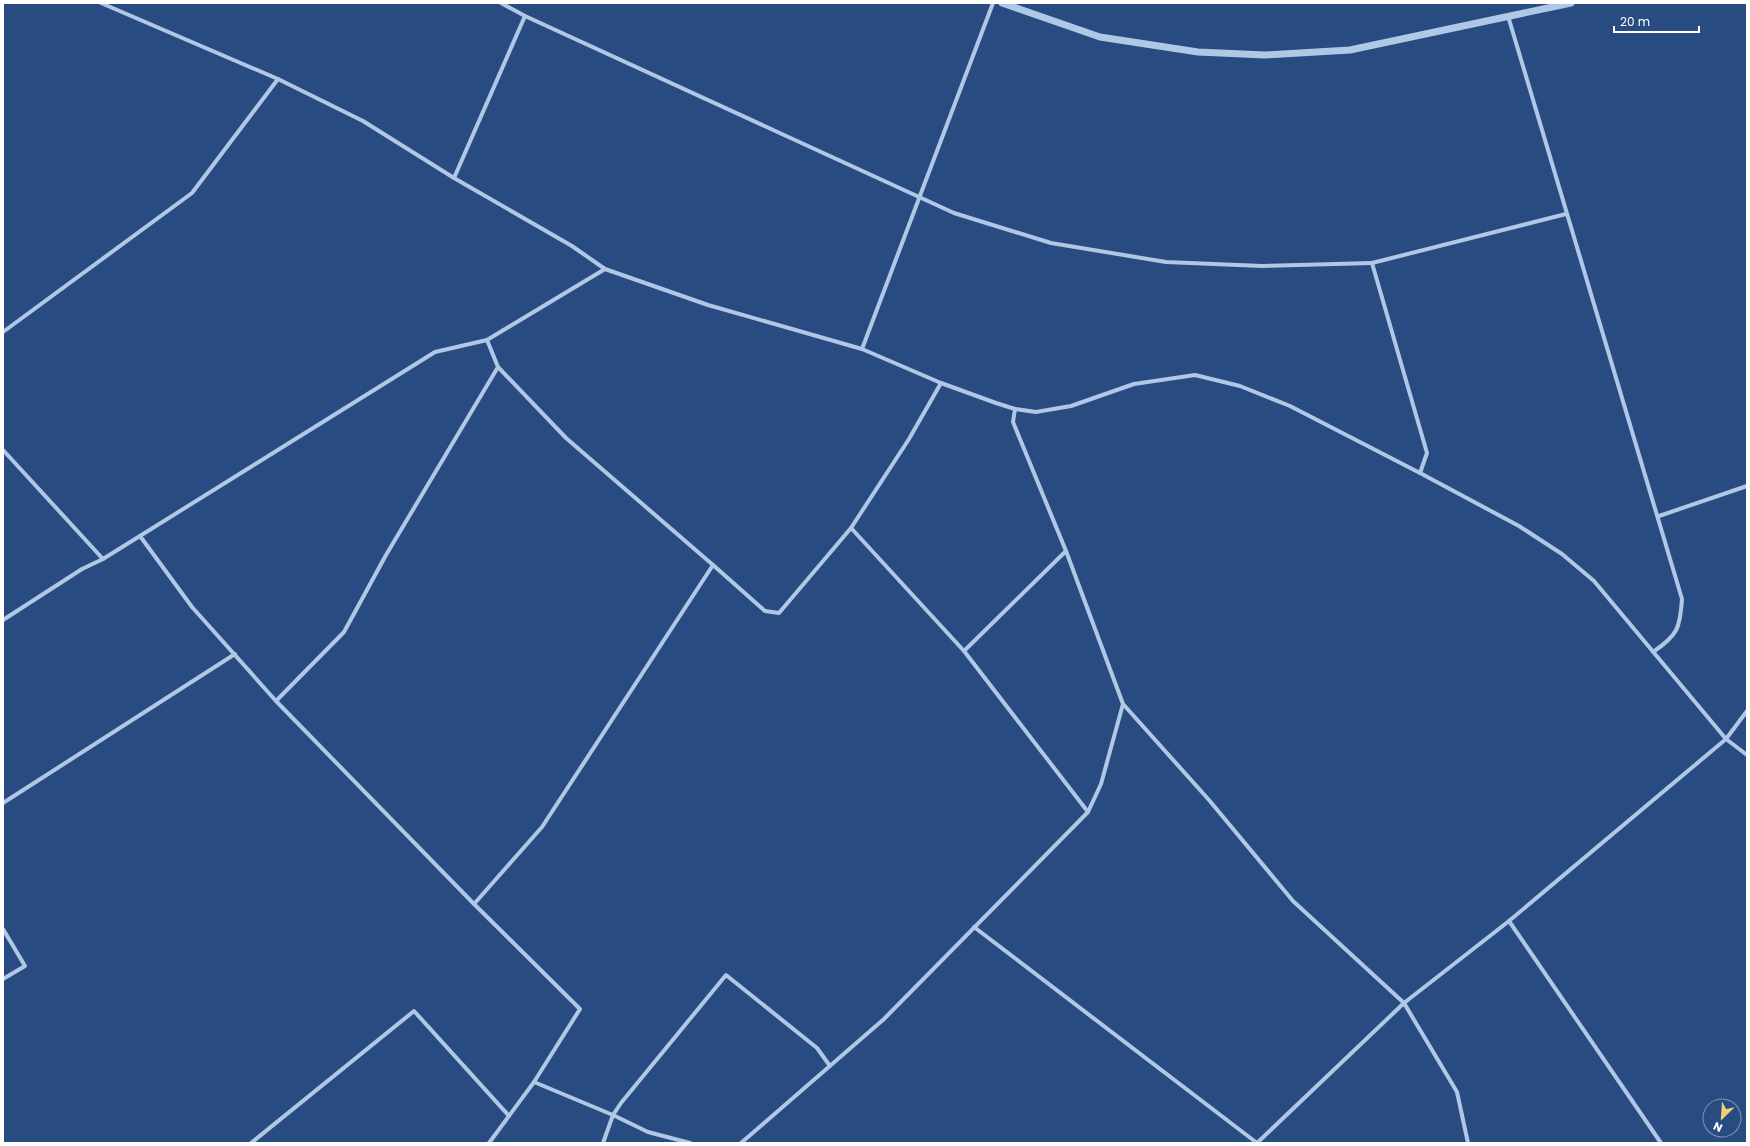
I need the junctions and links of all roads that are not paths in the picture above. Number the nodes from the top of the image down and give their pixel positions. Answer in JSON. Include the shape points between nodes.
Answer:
{"nodes":[{"id":1,"x":101,"y":3,"type":"edge"},
{"id":2,"x":501,"y":3,"type":"edge"},
{"id":3,"x":993,"y":3,"type":"edge"},
{"id":4,"x":1002,"y":3,"type":"edge"},
{"id":5,"x":1571,"y":3,"type":"edge"},
{"id":6,"x":525,"y":16,"type":"junction"},
{"id":7,"x":1508,"y":16,"type":"junction"},
{"id":8,"x":278,"y":79,"type":"junction"},
{"id":9,"x":454,"y":178,"type":"junction"},
{"id":10,"x":919,"y":197,"type":"junction"},
{"id":11,"x":1566,"y":214,"type":"junction"},
{"id":12,"x":1372,"y":263,"type":"junction"},
{"id":13,"x":604,"y":269,"type":"junction"},
{"id":14,"x":3,"y":332,"type":"edge"},
{"id":15,"x":487,"y":340,"type":"junction"},
{"id":16,"x":862,"y":349,"type":"junction"},
{"id":17,"x":498,"y":367,"type":"junction"},
{"id":18,"x":941,"y":383,"type":"junction"},
{"id":19,"x":1015,"y":409,"type":"junction"},
{"id":20,"x":3,"y":450,"type":"edge"},
{"id":21,"x":1420,"y":473,"type":"junction"},
{"id":22,"x":1747,"y":486,"type":"edge"},
{"id":23,"x":1659,"y":516,"type":"junction"},
{"id":24,"x":851,"y":528,"type":"junction"},
{"id":25,"x":140,"y":536,"type":"junction"},
{"id":26,"x":1066,"y":551,"type":"junction"},
{"id":27,"x":103,"y":559,"type":"junction"},
{"id":28,"x":713,"y":565,"type":"junction"},
{"id":29,"x":3,"y":620,"type":"edge"},
{"id":30,"x":964,"y":651,"type":"junction"},
{"id":31,"x":1653,"y":652,"type":"junction"},
{"id":32,"x":235,"y":654,"type":"junction"},
{"id":33,"x":276,"y":701,"type":"junction"},
{"id":34,"x":1123,"y":704,"type":"junction"},
{"id":35,"x":1747,"y":711,"type":"edge"},
{"id":36,"x":1726,"y":739,"type":"junction"},
{"id":37,"x":1747,"y":754,"type":"edge"},
{"id":38,"x":3,"y":803,"type":"edge"},
{"id":39,"x":1088,"y":812,"type":"junction"},
{"id":40,"x":474,"y":904,"type":"junction"},
{"id":41,"x":1509,"y":920,"type":"junction"},
{"id":42,"x":974,"y":927,"type":"junction"},
{"id":43,"x":3,"y":930,"type":"edge"},
{"id":44,"x":3,"y":979,"type":"edge"},
{"id":45,"x":1404,"y":1003,"type":"junction"},
{"id":46,"x":830,"y":1066,"type":"junction"},
{"id":47,"x":534,"y":1082,"type":"junction"},
{"id":48,"x":613,"y":1115,"type":"junction"},
{"id":49,"x":509,"y":1116,"type":"junction"},
{"id":50,"x":251,"y":1143,"type":"edge"},
{"id":51,"x":489,"y":1143,"type":"edge"},
{"id":52,"x":603,"y":1143,"type":"edge"},
{"id":53,"x":690,"y":1143,"type":"edge"},
{"id":54,"x":741,"y":1143,"type":"edge"},
{"id":55,"x":1257,"y":1143,"type":"edge"},
{"id":56,"x":1468,"y":1143,"type":"edge"},
{"id":57,"x":1661,"y":1143,"type":"edge"}],
"edges":[{"from":1,"to":8,"type":"street"},
{"from":2,"to":6,"type":"street"},
{"from":3,"to":10,"type":"street"},
{"from":4,"to":7,"type":"street","via":[[1100,36],[1198,52],[1265,55],[1350,50]]},
{"from":5,"to":7,"type":"street"},
{"from":6,"to":9,"type":"street"},
{"from":6,"to":10,"type":"street"},
{"from":7,"to":11,"type":"street"},
{"from":8,"to":9,"type":"street","via":[[364,121]]},
{"from":8,"to":14,"type":"street","via":[[192,193]]},
{"from":9,"to":13,"type":"street","via":[[572,246]]},
{"from":10,"to":12,"type":"street","via":[[954,213],[1051,243],[1166,262],[1262,266]]},
{"from":10,"to":16,"type":"street"},
{"from":11,"to":12,"type":"street"},
{"from":11,"to":23,"type":"street"},
{"from":12,"to":21,"type":"street","via":[[1426,453]]},
{"from":13,"to":15,"type":"street"},
{"from":13,"to":16,"type":"street","via":[[708,305]]},
{"from":15,"to":17,"type":"street"},
{"from":15,"to":25,"type":"street","via":[[435,352]]},
{"from":16,"to":18,"type":"street"},
{"from":17,"to":28,"type":"street","via":[[566,438]]},
{"from":17,"to":33,"type":"street","via":[[386,555],[344,632]]},
{"from":18,"to":19,"type":"street"},
{"from":18,"to":24,"type":"street","via":[[909,439]]},
{"from":19,"to":21,"type":"street","via":[[1036,412],[1070,406],[1134,384],[1194,375],[1240,386],[1290,406]]},
{"from":19,"to":26,"type":"street","via":[[1013,422]]},
{"from":20,"to":27,"type":"street"},
{"from":21,"to":31,"type":"street","via":[[1518,526],[1562,554],[1594,581]]},
{"from":22,"to":23,"type":"street"},
{"from":23,"to":31,"type":"street","via":[[1682,599],[1680,623],[1670,640]]},
{"from":24,"to":28,"type":"street","via":[[779,613],[765,611]]},
{"from":24,"to":30,"type":"street"},
{"from":25,"to":27,"type":"street"},
{"from":25,"to":32,"type":"street","via":[[192,607]]},
{"from":26,"to":30,"type":"street"},
{"from":26,"to":34,"type":"street"},
{"from":27,"to":29,"type":"street","via":[[82,569]]},
{"from":28,"to":40,"type":"street","via":[[542,827]]},
{"from":30,"to":39,"type":"street"},
{"from":31,"to":36,"type":"street"},
{"from":32,"to":33,"type":"street"},
{"from":32,"to":38,"type":"street"},
{"from":33,"to":40,"type":"street"},
{"from":34,"to":39,"type":"street","via":[[1101,784]]},
{"from":34,"to":45,"type":"street","via":[[1210,800],[1293,901]]},
{"from":35,"to":36,"type":"street"},
{"from":36,"to":37,"type":"street"},
{"from":36,"to":41,"type":"street"},
{"from":39,"to":42,"type":"street"},
{"from":40,"to":47,"type":"street","via":[[580,1009]]},
{"from":41,"to":45,"type":"street"},
{"from":41,"to":57,"type":"street"},
{"from":42,"to":46,"type":"street","via":[[884,1019]]},
{"from":42,"to":55,"type":"street"},
{"from":43,"to":44,"type":"street","via":[[25,966]]},
{"from":45,"to":55,"type":"street"},
{"from":45,"to":56,"type":"street","via":[[1457,1092]]},
{"from":46,"to":48,"type":"street","via":[[817,1048],[726,976]]},
{"from":46,"to":54,"type":"street"},
{"from":47,"to":48,"type":"street"},
{"from":47,"to":49,"type":"street"},
{"from":48,"to":52,"type":"street"},
{"from":48,"to":53,"type":"street","via":[[648,1132]]},
{"from":49,"to":50,"type":"street","via":[[414,1011]]},
{"from":49,"to":51,"type":"street"}]}
